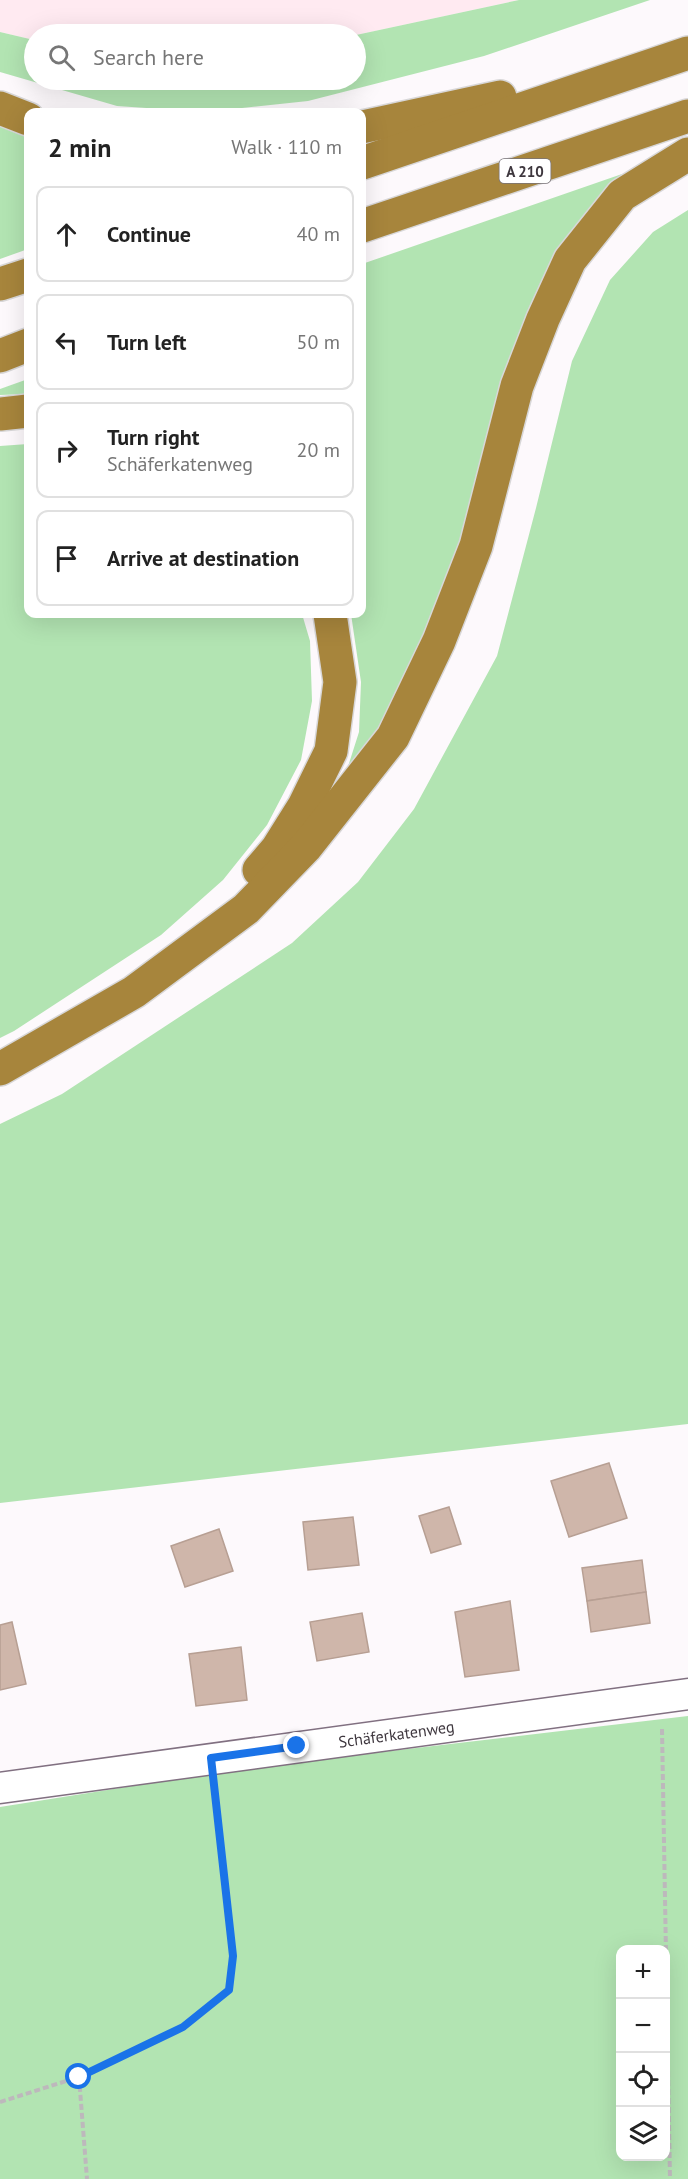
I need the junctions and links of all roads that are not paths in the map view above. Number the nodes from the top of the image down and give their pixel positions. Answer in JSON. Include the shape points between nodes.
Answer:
{"nodes":[{"id":1,"x":688,"y":53,"type":"edge"},
{"id":2,"x":657,"y":63,"type":"junction"},
{"id":3,"x":0,"y":108,"type":"edge"},
{"id":4,"x":688,"y":116,"type":"edge"},
{"id":5,"x":24,"y":117,"type":"edge"},
{"id":6,"x":366,"y":126,"type":"edge"},
{"id":7,"x":688,"y":154,"type":"edge"},
{"id":8,"x":366,"y":162,"type":"edge"},
{"id":9,"x":366,"y":225,"type":"edge"},
{"id":10,"x":24,"y":276,"type":"edge"},
{"id":11,"x":0,"y":284,"type":"edge"},
{"id":12,"x":24,"y":347,"type":"edge"},
{"id":13,"x":0,"y":356,"type":"edge"},
{"id":14,"x":24,"y":411,"type":"edge"},
{"id":15,"x":0,"y":414,"type":"edge"},
{"id":16,"x":331,"y":618,"type":"edge"},
{"id":17,"x":181,"y":956,"type":"junction"},
{"id":18,"x":0,"y":1069,"type":"edge"},
{"id":19,"x":674,"y":1696,"type":"edge"},
{"id":20,"x":0,"y":1788,"type":"edge"}],
"edges":[{"from":1,"to":2,"type":"highway"},
{"from":2,"to":6,"type":"highway"},
{"from":2,"to":8,"type":"highway"},
{"from":3,"to":5,"type":"highway"},
{"from":4,"to":9,"type":"highway","number":"A 210"},
{"from":7,"to":17,"type":"highway","via":[[622,195],[570,260],[517,387],[476,546],[439,641],[393,737],[299,855],[246,909]]},
{"from":10,"to":11,"type":"highway"},
{"from":12,"to":13,"type":"highway"},
{"from":14,"to":15,"type":"highway"},
{"from":16,"to":17,"type":"highway","via":[[340,682],[332,751],[277,849]]},
{"from":17,"to":18,"type":"highway","via":[[134,992]]},
{"from":19,"to":20,"type":"street","name":"Schäferkatenweg"}]}
